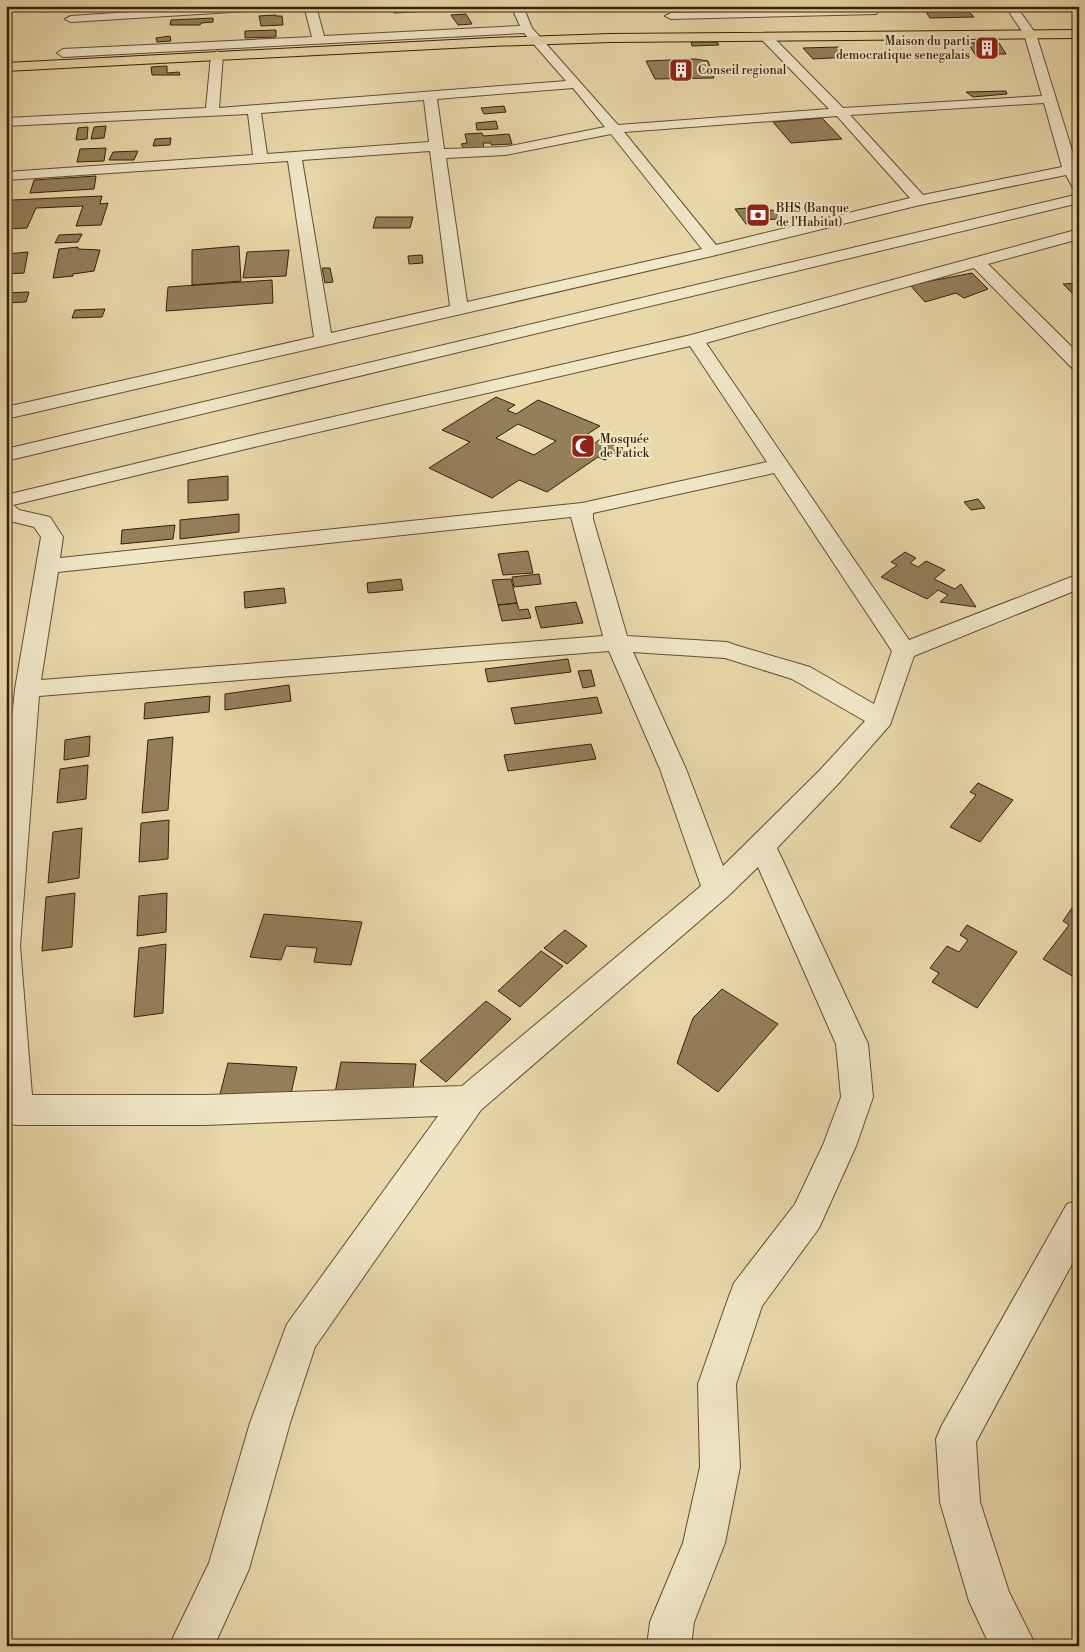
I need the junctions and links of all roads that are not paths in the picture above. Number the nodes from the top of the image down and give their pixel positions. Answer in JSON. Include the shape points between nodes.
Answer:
{"nodes":[{"id":1,"x":75,"y":6,"type":"edge"},
{"id":2,"x":282,"y":6,"type":"edge"},
{"id":3,"x":310,"y":6,"type":"edge"},
{"id":4,"x":517,"y":6,"type":"edge"},
{"id":5,"x":1010,"y":6,"type":"edge"},
{"id":6,"x":668,"y":11,"type":"edge"},
{"id":7,"x":878,"y":20,"type":"edge"},
{"id":8,"x":527,"y":29,"type":"junction"},
{"id":9,"x":1030,"y":34,"type":"junction"},
{"id":10,"x":1079,"y":34,"type":"edge"},
{"id":11,"x":766,"y":37,"type":"junction"},
{"id":12,"x":680,"y":38,"type":"junction"},
{"id":13,"x":319,"y":39,"type":"junction"},
{"id":14,"x":536,"y":40,"type":"junction"},
{"id":15,"x":63,"y":53,"type":"junction"},
{"id":16,"x":217,"y":55,"type":"junction"},
{"id":17,"x":6,"y":68,"type":"edge"},
{"id":18,"x":576,"y":84,"type":"junction"},
{"id":19,"x":430,"y":95,"type":"junction"},
{"id":20,"x":1050,"y":99,"type":"junction"},
{"id":21,"x":254,"y":110,"type":"junction"},
{"id":22,"x":212,"y":112,"type":"junction"},
{"id":23,"x":840,"y":112,"type":"junction"},
{"id":24,"x":6,"y":122,"type":"edge"},
{"id":25,"x":613,"y":129,"type":"junction"},
{"id":26,"x":438,"y":150,"type":"junction"},
{"id":27,"x":294,"y":156,"type":"junction"},
{"id":28,"x":261,"y":158,"type":"junction"},
{"id":29,"x":1070,"y":170,"type":"junction"},
{"id":30,"x":6,"y":176,"type":"edge"},
{"id":31,"x":1079,"y":186,"type":"edge"},
{"id":32,"x":1079,"y":198,"type":"edge"},
{"id":33,"x":920,"y":200,"type":"junction"},
{"id":34,"x":1079,"y":234,"type":"edge"},
{"id":35,"x":712,"y":251,"type":"junction"},
{"id":36,"x":978,"y":263,"type":"junction"},
{"id":37,"x":459,"y":309,"type":"junction"},
{"id":38,"x":324,"y":340,"type":"junction"},
{"id":39,"x":695,"y":340,"type":"junction"},
{"id":40,"x":1079,"y":365,"type":"edge"},
{"id":41,"x":6,"y":413,"type":"edge"},
{"id":42,"x":6,"y":455,"type":"edge"},
{"id":43,"x":779,"y":466,"type":"junction"},
{"id":44,"x":6,"y":501,"type":"edge"},
{"id":45,"x":582,"y":509,"type":"junction"},
{"id":46,"x":6,"y":510,"type":"edge"},
{"id":47,"x":47,"y":566,"type":"junction"},
{"id":48,"x":1079,"y":581,"type":"edge"},
{"id":49,"x":617,"y":643,"type":"junction"},
{"id":50,"x":904,"y":652,"type":"junction"},
{"id":51,"x":27,"y":689,"type":"junction"},
{"id":52,"x":880,"y":719,"type":"junction"},
{"id":53,"x":762,"y":846,"type":"junction"},
{"id":54,"x":717,"y":889,"type":"junction"},
{"id":55,"x":6,"y":944,"type":"edge"},
{"id":56,"x":6,"y":949,"type":"edge"},
{"id":57,"x":469,"y":1100,"type":"junction"},
{"id":58,"x":11,"y":1109,"type":"edge"},
{"id":59,"x":1079,"y":1216,"type":"edge"},
{"id":60,"x":192,"y":1646,"type":"edge"},
{"id":61,"x":669,"y":1646,"type":"edge"},
{"id":62,"x":1014,"y":1646,"type":"edge"}],
"edges":[{"from":1,"to":2,"type":"street","via":[[70,23]]},
{"from":3,"to":13,"type":"street"},
{"from":4,"to":8,"type":"street"},
{"from":5,"to":9,"type":"street"},
{"from":6,"to":7,"type":"street"},
{"from":6,"to":12,"type":"street"},
{"from":7,"to":9,"type":"main road"},
{"from":7,"to":11,"type":"main road"},
{"from":8,"to":13,"type":"street"},
{"from":8,"to":14,"type":"street"},
{"from":9,"to":10,"type":"main road"},
{"from":9,"to":20,"type":"street"},
{"from":11,"to":12,"type":"main road"},
{"from":11,"to":23,"type":"street"},
{"from":12,"to":14,"type":"main road"},
{"from":13,"to":15,"type":"street"},
{"from":14,"to":16,"type":"main road"},
{"from":14,"to":18,"type":"street"},
{"from":15,"to":16,"type":"main road"},
{"from":15,"to":17,"type":"main road"},
{"from":16,"to":22,"type":"street"},
{"from":18,"to":19,"type":"street"},
{"from":18,"to":25,"type":"street"},
{"from":19,"to":21,"type":"street"},
{"from":19,"to":26,"type":"street"},
{"from":20,"to":23,"type":"street"},
{"from":20,"to":29,"type":"street"},
{"from":21,"to":22,"type":"street"},
{"from":21,"to":28,"type":"street"},
{"from":22,"to":24,"type":"street"},
{"from":23,"to":25,"type":"street"},
{"from":23,"to":33,"type":"street"},
{"from":25,"to":26,"type":"street","via":[[505,151]]},
{"from":25,"to":35,"type":"street"},
{"from":26,"to":27,"type":"street"},
{"from":26,"to":37,"type":"street"},
{"from":27,"to":28,"type":"street"},
{"from":27,"to":38,"type":"street"},
{"from":28,"to":30,"type":"street"},
{"from":29,"to":31,"type":"street"},
{"from":29,"to":33,"type":"street"},
{"from":32,"to":42,"type":"street"},
{"from":33,"to":35,"type":"street"},
{"from":34,"to":36,"type":"street"},
{"from":35,"to":37,"type":"street"},
{"from":36,"to":39,"type":"street"},
{"from":36,"to":40,"type":"street"},
{"from":37,"to":38,"type":"street"},
{"from":38,"to":41,"type":"street"},
{"from":39,"to":43,"type":"street"},
{"from":39,"to":44,"type":"street"},
{"from":43,"to":45,"type":"street"},
{"from":43,"to":50,"type":"street"},
{"from":45,"to":47,"type":"street"},
{"from":45,"to":49,"type":"street","via":[[582,519]]},
{"from":46,"to":47,"type":"street","via":[[12,515],[42,522],[52,537]]},
{"from":47,"to":51,"type":"street"},
{"from":48,"to":50,"type":"street"},
{"from":49,"to":51,"type":"street"},
{"from":49,"to":52,"type":"street","via":[[727,650],[801,673]]},
{"from":49,"to":54,"type":"street","via":[[673,769]]},
{"from":50,"to":52,"type":"street"},
{"from":51,"to":55,"type":"street"},
{"from":52,"to":53,"type":"street"},
{"from":53,"to":54,"type":"street"},
{"from":53,"to":61,"type":"street","via":[[852,1044],[857,1097],[840,1146],[807,1216],[747,1296],[717,1384],[720,1467],[704,1543],[672,1622]]},
{"from":54,"to":57,"type":"street"},
{"from":56,"to":58,"type":"street"},
{"from":57,"to":58,"type":"street","via":[[205,1110]]},
{"from":57,"to":60,"type":"street","via":[[300,1337],[270,1423],[228,1569]]},
{"from":59,"to":62,"type":"street","via":[[956,1439],[960,1502],[990,1601]]}]}
